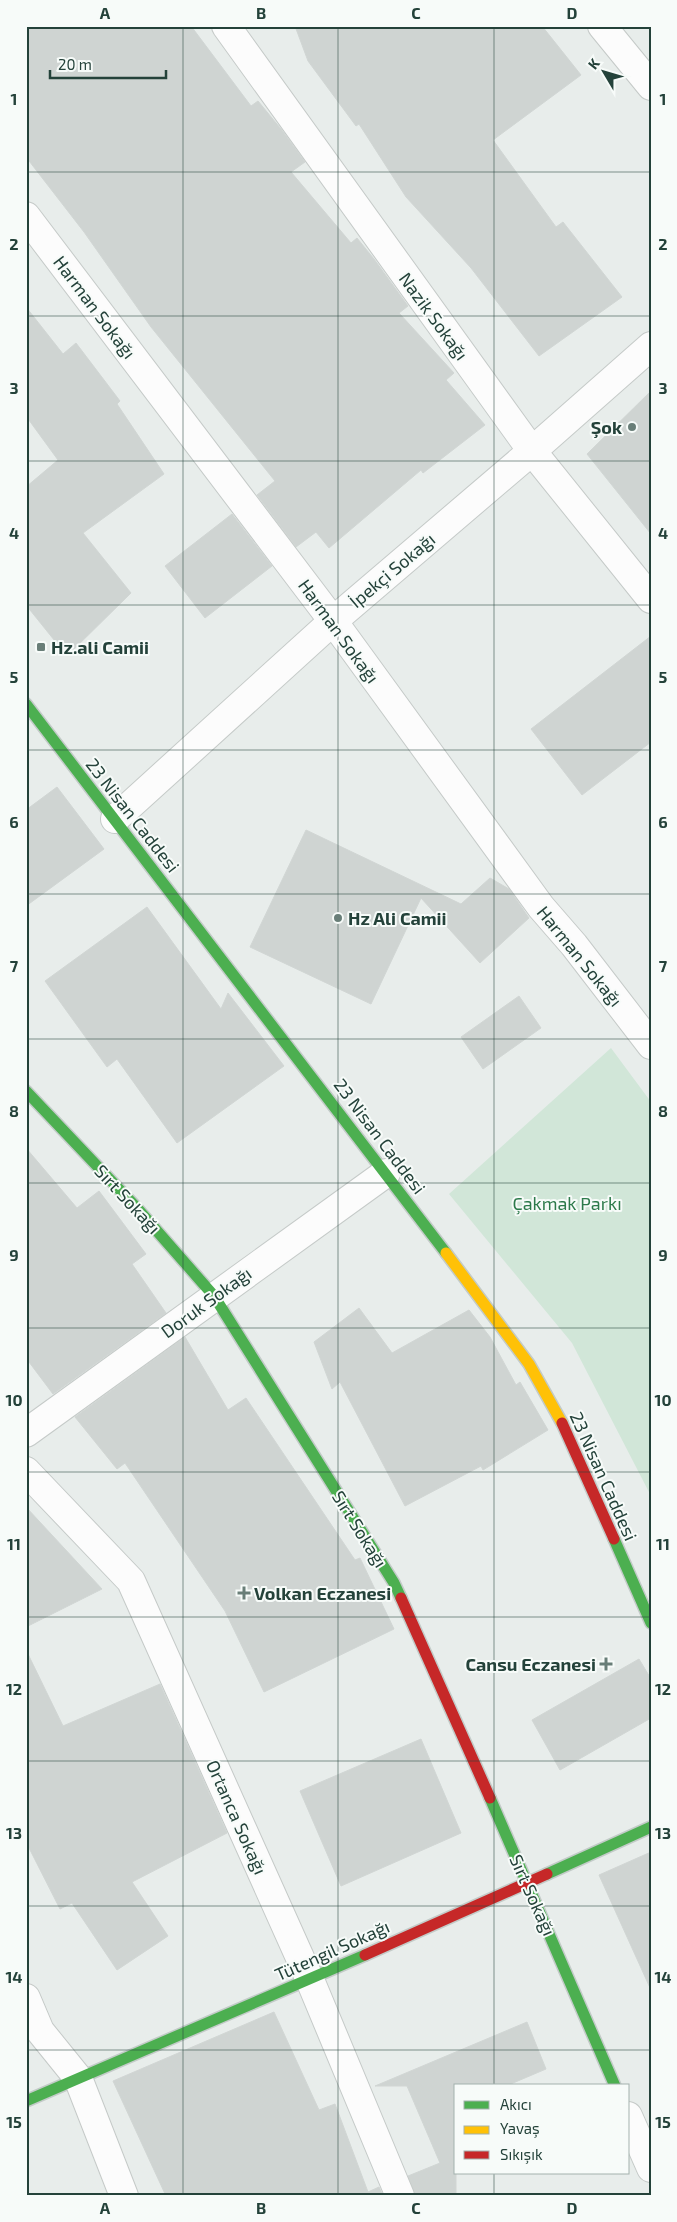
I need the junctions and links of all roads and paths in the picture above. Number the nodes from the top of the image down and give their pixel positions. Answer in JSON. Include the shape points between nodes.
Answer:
{"nodes":[{"id":1,"x":226,"y":26,"type":"edge"},
{"id":2,"x":602,"y":26,"type":"edge"},
{"id":3,"x":651,"y":86,"type":"edge"},
{"id":4,"x":26,"y":216,"type":"edge"},
{"id":5,"x":651,"y":346,"type":"edge"},
{"id":6,"x":532,"y":451,"type":"junction"},
{"id":7,"x":651,"y":599,"type":"edge"},
{"id":8,"x":332,"y":621,"type":"junction"},
{"id":9,"x":26,"y":704,"type":"edge"},
{"id":10,"x":115,"y":819,"type":"junction"},
{"id":11,"x":651,"y":1045,"type":"edge"},
{"id":12,"x":26,"y":1091,"type":"edge"},
{"id":13,"x":386,"y":1173,"type":"junction"},
{"id":14,"x":214,"y":1296,"type":"junction"},
{"id":15,"x":26,"y":1433,"type":"edge"},
{"id":16,"x":26,"y":1470,"type":"edge"},
{"id":17,"x":651,"y":1623,"type":"edge"},
{"id":18,"x":651,"y":1827,"type":"edge"},
{"id":19,"x":528,"y":1882,"type":"junction"},
{"id":20,"x":310,"y":1980,"type":"junction"},
{"id":21,"x":26,"y":1998,"type":"edge"},
{"id":22,"x":78,"y":2078,"type":"junction"},
{"id":23,"x":614,"y":2084,"type":"edge"},
{"id":24,"x":26,"y":2101,"type":"edge"},
{"id":25,"x":630,"y":2121,"type":"edge"},
{"id":26,"x":651,"y":2168,"type":"edge"},
{"id":27,"x":124,"y":2196,"type":"edge"},
{"id":28,"x":400,"y":2196,"type":"edge"}],
"edges":[{"from":1,"to":6,"type":"street","name":"Nazik Sokağı"},
{"from":2,"to":3,"type":"street"},
{"from":4,"to":8,"type":"street","name":"Harman Sokağı"},
{"from":5,"to":6,"type":"street","name":"İpekçi Sokağı"},
{"from":6,"to":7,"type":"street","name":"Nazik Sokağı"},
{"from":6,"to":8,"type":"street","name":"İpekçi Sokağı"},
{"from":8,"to":10,"type":"street","name":"İpekçi Sokağı"},
{"from":8,"to":11,"type":"street","name":"Harman Sokağı","via":[[540,907],[574,945]]},
{"from":9,"to":10,"type":"street","name":"23 Nisan Caddesi"},
{"from":10,"to":13,"type":"street","name":"23 Nisan Caddesi"},
{"from":12,"to":14,"type":"street","name":"Sırt Sokağı","via":[[136,1207]]},
{"from":13,"to":14,"type":"street","name":"Doruk Sokağı"},
{"from":13,"to":17,"type":"street","name":"23 Nisan Caddesi","via":[[529,1364],[562,1424]]},
{"from":14,"to":15,"type":"street","name":"Doruk Sokağı"},
{"from":14,"to":19,"type":"street","name":"Sırt Sokağı","via":[[394,1583]]},
{"from":16,"to":20,"type":"street","name":"Ortanca Sokağı","via":[[131,1581]]},
{"from":18,"to":19,"type":"street","name":"Tütengil Sokağı"},
{"from":19,"to":20,"type":"street","name":"Tütengil Sokağı"},
{"from":19,"to":23,"type":"street","name":"Sırt Sokağı"},
{"from":20,"to":22,"type":"street","name":"Tütengil Sokağı"},
{"from":20,"to":28,"type":"street","name":"Ortanca Sokağı"},
{"from":21,"to":22,"type":"street","via":[[40,2031]]},
{"from":22,"to":24,"type":"street","name":"Tütengil Sokağı"},
{"from":22,"to":27,"type":"street"},
{"from":25,"to":26,"type":"street"}]}
